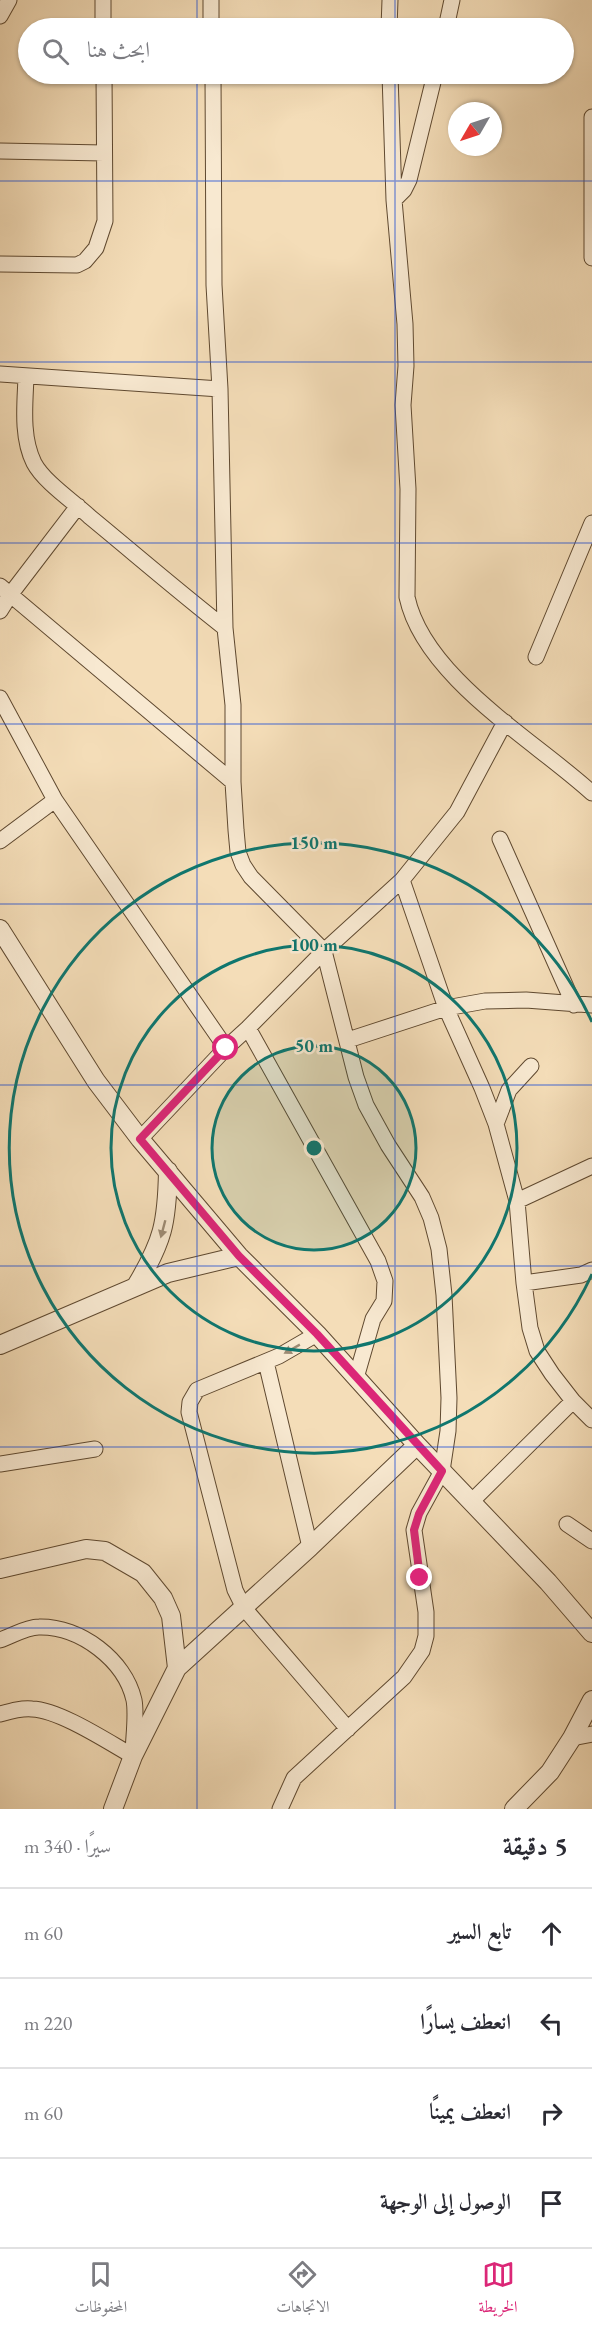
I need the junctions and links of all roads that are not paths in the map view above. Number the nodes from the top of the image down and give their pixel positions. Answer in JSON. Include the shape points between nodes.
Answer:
{"nodes":[{"id":1,"x":9,"y":0,"type":"edge"},
{"id":2,"x":103,"y":0,"type":"edge"},
{"id":3,"x":211,"y":0,"type":"edge"},
{"id":4,"x":390,"y":0,"type":"edge"},
{"id":5,"x":452,"y":0,"type":"edge"},
{"id":6,"x":0,"y":16,"type":"edge"},
{"id":7,"x":103,"y":18,"type":"edge"},
{"id":8,"x":211,"y":18,"type":"edge"},
{"id":9,"x":389,"y":18,"type":"edge"},
{"id":10,"x":448,"y":18,"type":"edge"},
{"id":11,"x":104,"y":84,"type":"edge"},
{"id":12,"x":213,"y":84,"type":"edge"},
{"id":13,"x":390,"y":84,"type":"edge"},
{"id":14,"x":433,"y":84,"type":"edge"},
{"id":15,"x":592,"y":117,"type":"edge"},
{"id":16,"x":0,"y":151,"type":"edge"},
{"id":17,"x":104,"y":153,"type":"junction"},
{"id":18,"x":394,"y":200,"type":"junction"},
{"id":19,"x":592,"y":258,"type":"edge"},
{"id":20,"x":0,"y":264,"type":"edge"},
{"id":21,"x":0,"y":374,"type":"edge"},
{"id":22,"x":26,"y":377,"type":"junction"},
{"id":23,"x":220,"y":389,"type":"junction"},
{"id":24,"x":78,"y":506,"type":"junction"},
{"id":25,"x":592,"y":523,"type":"edge"},
{"id":26,"x":5,"y":591,"type":"edge"},
{"id":27,"x":0,"y":611,"type":"edge"},
{"id":28,"x":225,"y":628,"type":"junction"},
{"id":29,"x":536,"y":657,"type":"dead end"},
{"id":30,"x":0,"y":698,"type":"edge"},
{"id":31,"x":505,"y":722,"type":"junction"},
{"id":32,"x":233,"y":782,"type":"junction"},
{"id":33,"x":592,"y":793,"type":"edge"},
{"id":34,"x":55,"y":800,"type":"junction"},
{"id":35,"x":500,"y":839,"type":"dead end"},
{"id":36,"x":0,"y":841,"type":"edge"},
{"id":37,"x":402,"y":880,"type":"junction"},
{"id":38,"x":0,"y":929,"type":"edge"},
{"id":39,"x":324,"y":951,"type":"junction"},
{"id":40,"x":574,"y":1005,"type":"junction"},
{"id":41,"x":592,"y":1005,"type":"edge"},
{"id":42,"x":446,"y":1008,"type":"junction"},
{"id":43,"x":248,"y":1028,"type":"junction"},
{"id":44,"x":348,"y":1040,"type":"junction"},
{"id":45,"x":226,"y":1048,"type":"junction"},
{"id":46,"x":531,"y":1066,"type":"dead end"},
{"id":47,"x":496,"y":1124,"type":"junction"},
{"id":48,"x":140,"y":1139,"type":"junction"},
{"id":49,"x":592,"y":1166,"type":"edge"},
{"id":50,"x":168,"y":1171,"type":"junction"},
{"id":51,"x":517,"y":1202,"type":"junction"},
{"id":52,"x":239,"y":1256,"type":"junction"},
{"id":53,"x":592,"y":1270,"type":"edge"},
{"id":54,"x":524,"y":1283,"type":"junction"},
{"id":55,"x":136,"y":1286,"type":"junction"},
{"id":56,"x":317,"y":1334,"type":"junction"},
{"id":57,"x":0,"y":1345,"type":"edge"},
{"id":58,"x":266,"y":1362,"type":"junction"},
{"id":59,"x":356,"y":1378,"type":"junction"},
{"id":60,"x":573,"y":1401,"type":"junction"},
{"id":61,"x":592,"y":1420,"type":"edge"},
{"id":62,"x":417,"y":1445,"type":"junction"},
{"id":63,"x":95,"y":1449,"type":"dead end"},
{"id":64,"x":0,"y":1464,"type":"edge"},
{"id":65,"x":442,"y":1471,"type":"junction"},
{"id":66,"x":472,"y":1501,"type":"junction"},
{"id":67,"x":567,"y":1524,"type":"dead end"},
{"id":68,"x":592,"y":1541,"type":"edge"},
{"id":69,"x":310,"y":1547,"type":"junction"},
{"id":70,"x":0,"y":1569,"type":"edge"},
{"id":71,"x":243,"y":1608,"type":"junction"},
{"id":72,"x":592,"y":1633,"type":"edge"},
{"id":73,"x":0,"y":1640,"type":"edge"},
{"id":74,"x":177,"y":1668,"type":"junction"},
{"id":75,"x":592,"y":1700,"type":"edge"},
{"id":76,"x":0,"y":1714,"type":"edge"},
{"id":77,"x":348,"y":1729,"type":"junction"},
{"id":78,"x":592,"y":1734,"type":"edge"},
{"id":79,"x":572,"y":1738,"type":"junction"},
{"id":80,"x":133,"y":1756,"type":"junction"},
{"id":81,"x":113,"y":1809,"type":"edge"},
{"id":82,"x":280,"y":1809,"type":"edge"},
{"id":83,"x":514,"y":1809,"type":"edge"}],
"edges":[{"from":1,"to":6,"type":"street"},
{"from":2,"to":7,"type":"street"},
{"from":3,"to":8,"type":"street"},
{"from":4,"to":9,"type":"street"},
{"from":5,"to":10,"type":"street"},
{"from":11,"to":17,"type":"street"},
{"from":12,"to":23,"type":"street","via":[[214,285]]},
{"from":13,"to":18,"type":"street"},
{"from":14,"to":18,"type":"street","via":[[409,180]]},
{"from":15,"to":19,"type":"street"},
{"from":16,"to":17,"type":"street"},
{"from":17,"to":20,"type":"street","via":[[105,221],[100,240],[90,255],[77,265]]},
{"from":18,"to":31,"type":"street","via":[[405,324],[406,597],[409,610],[430,646],[455,677]]},
{"from":21,"to":22,"type":"street"},
{"from":22,"to":23,"type":"street"},
{"from":22,"to":24,"type":"street","via":[[25,422],[34,464]]},
{"from":23,"to":28,"type":"street"},
{"from":24,"to":26,"type":"street"},
{"from":24,"to":28,"type":"street"},
{"from":25,"to":29,"type":"street"},
{"from":26,"to":27,"type":"street"},
{"from":26,"to":32,"type":"street"},
{"from":28,"to":32,"type":"street","via":[[233,705]]},
{"from":30,"to":34,"type":"street"},
{"from":31,"to":33,"type":"street"},
{"from":31,"to":37,"type":"street","via":[[457,812]]},
{"from":32,"to":39,"type":"street","via":[[238,852],[243,865]]},
{"from":34,"to":36,"type":"street"},
{"from":34,"to":45,"type":"street"},
{"from":35,"to":40,"type":"street"},
{"from":37,"to":39,"type":"street"},
{"from":37,"to":42,"type":"street"},
{"from":38,"to":48,"type":"street","via":[[90,1071]]},
{"from":39,"to":43,"type":"street"},
{"from":39,"to":44,"type":"street"},
{"from":40,"to":41,"type":"street"},
{"from":40,"to":42,"type":"street","via":[[500,1000]]},
{"from":42,"to":44,"type":"street"},
{"from":42,"to":47,"type":"street"},
{"from":43,"to":45,"type":"street"},
{"from":43,"to":59,"type":"street","via":[[378,1261],[385,1281],[384,1301],[374,1319]]},
{"from":44,"to":65,"type":"street","via":[[366,1105],[422,1197],[439,1249],[449,1398]]},
{"from":45,"to":48,"type":"street"},
{"from":46,"to":47,"type":"street","via":[[509,1090]]},
{"from":47,"to":51,"type":"street"},
{"from":48,"to":50,"type":"street"},
{"from":49,"to":51,"type":"street"},
{"from":50,"to":52,"type":"street"},
{"from":50,"to":55,"type":"street","one_way":true,"via":[[162,1236]]},
{"from":51,"to":54,"type":"street"},
{"from":52,"to":55,"type":"street","via":[[168,1273]]},
{"from":52,"to":56,"type":"street"},
{"from":53,"to":54,"type":"street"},
{"from":54,"to":60,"type":"street","via":[[537,1350]]},
{"from":55,"to":57,"type":"street"},
{"from":56,"to":58,"type":"street","one_way":true},
{"from":56,"to":59,"type":"street"},
{"from":58,"to":69,"type":"street"},
{"from":58,"to":71,"type":"street","via":[[204,1386],[192,1395],[189,1412],[213,1511]]},
{"from":59,"to":62,"type":"street"},
{"from":60,"to":61,"type":"street"},
{"from":60,"to":66,"type":"street"},
{"from":62,"to":65,"type":"street"},
{"from":62,"to":69,"type":"street"},
{"from":63,"to":64,"type":"street"},
{"from":65,"to":66,"type":"street"},
{"from":65,"to":77,"type":"street","via":[[414,1530],[426,1612],[422,1651],[404,1677]]},
{"from":66,"to":72,"type":"street"},
{"from":67,"to":68,"type":"street"},
{"from":69,"to":71,"type":"street"},
{"from":70,"to":74,"type":"street","via":[[86,1549],[105,1551],[125,1562],[143,1573],[164,1598],[171,1616]]},
{"from":71,"to":74,"type":"street"},
{"from":71,"to":77,"type":"street"},
{"from":73,"to":80,"type":"street","via":[[41,1627],[63,1630],[103,1650],[117,1664],[134,1700]]},
{"from":74,"to":80,"type":"street"},
{"from":75,"to":79,"type":"street"},
{"from":76,"to":80,"type":"street","via":[[35,1709],[71,1722]]},
{"from":77,"to":82,"type":"street","via":[[294,1778]]},
{"from":78,"to":79,"type":"street"},
{"from":79,"to":83,"type":"street","via":[[550,1772]]},
{"from":80,"to":81,"type":"street"}]}
